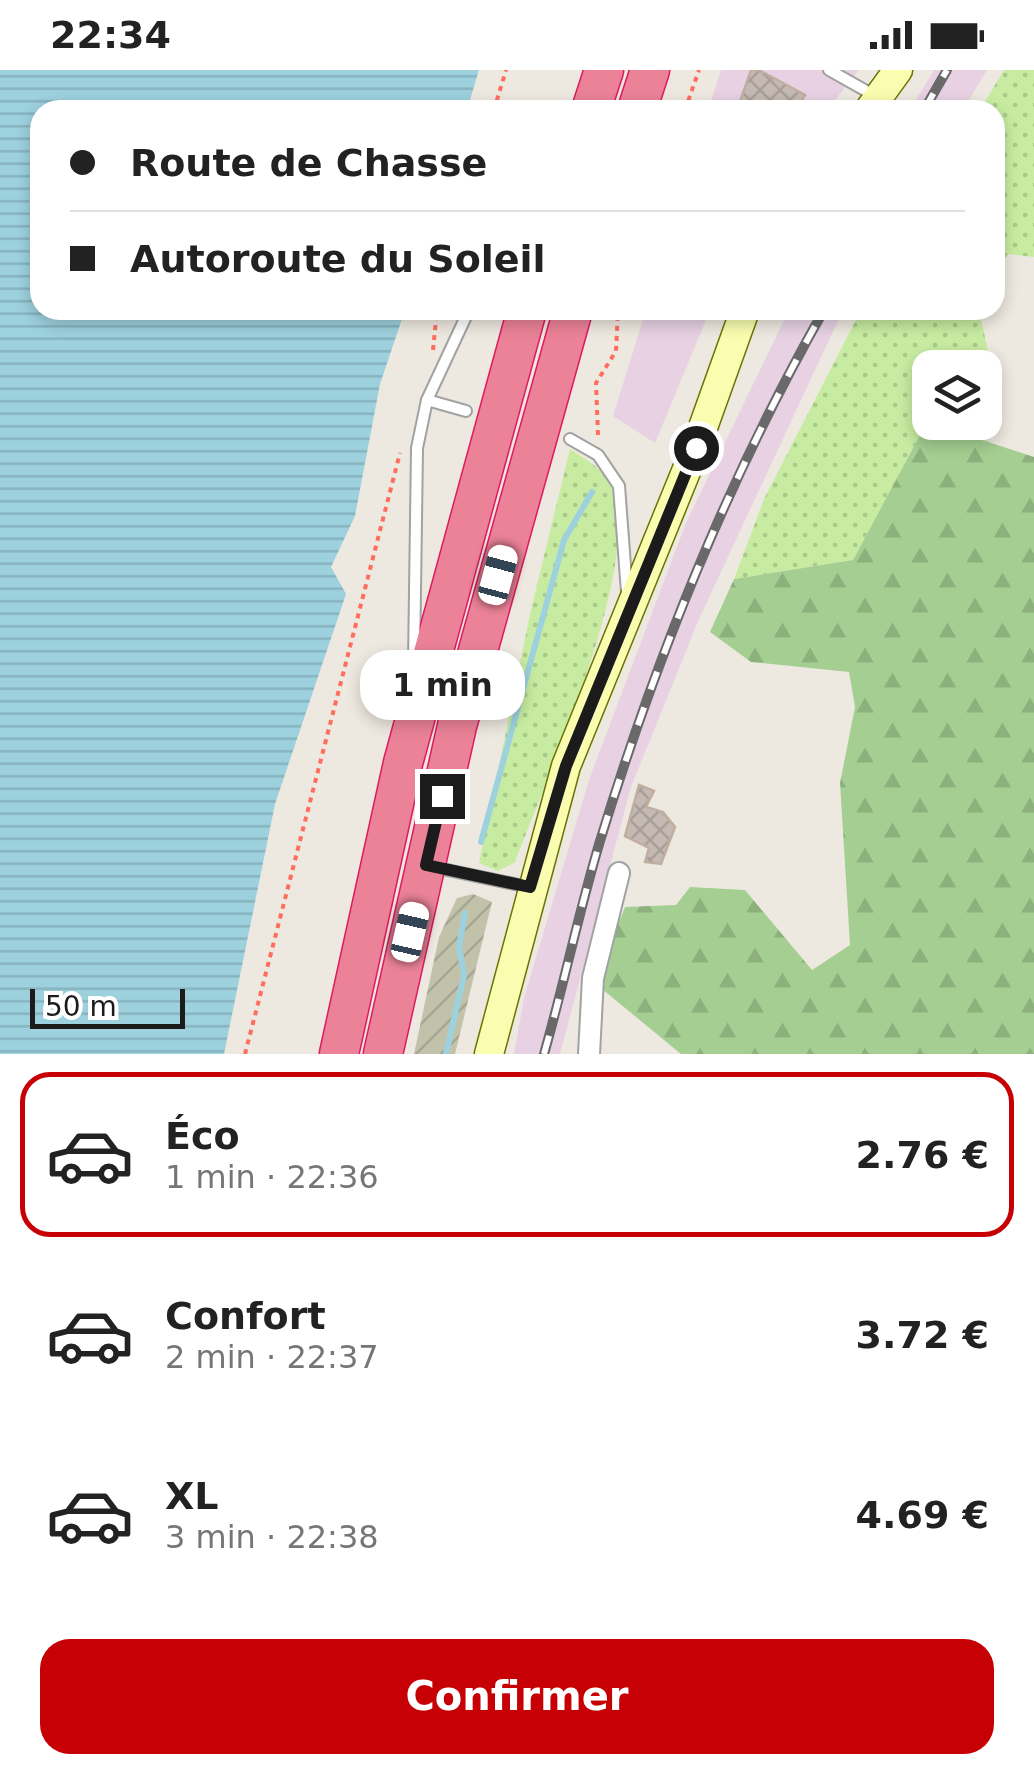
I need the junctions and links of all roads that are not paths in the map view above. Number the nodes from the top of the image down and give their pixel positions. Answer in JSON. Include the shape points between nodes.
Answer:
{"nodes":[{"id":1,"x":604,"y":70,"type":"edge"},
{"id":2,"x":650,"y":70,"type":"edge"},
{"id":3,"x":829,"y":70,"type":"edge"},
{"id":4,"x":898,"y":70,"type":"edge"},
{"id":5,"x":594,"y":100,"type":"edge"},
{"id":6,"x":640,"y":100,"type":"edge"},
{"id":7,"x":869,"y":100,"type":"edge"},
{"id":8,"x":877,"y":100,"type":"edge"},
{"id":9,"x":465,"y":320,"type":"edge"},
{"id":10,"x":524,"y":320,"type":"edge"},
{"id":11,"x":570,"y":320,"type":"edge"},
{"id":12,"x":741,"y":320,"type":"edge"},
{"id":13,"x":428,"y":400,"type":"junction"},
{"id":14,"x":466,"y":410,"type":"dead end"},
{"id":15,"x":570,"y":440,"type":"dead end"},
{"id":16,"x":628,"y":613,"type":"junction"},
{"id":17,"x":416,"y":713,"type":"junction"},
{"id":18,"x":426,"y":865,"type":"junction"},
{"id":19,"x":618,"y":872,"type":"dead end"},
{"id":20,"x":530,"y":887,"type":"junction"},
{"id":21,"x":339,"y":1054,"type":"edge"},
{"id":22,"x":383,"y":1054,"type":"edge"},
{"id":23,"x":489,"y":1054,"type":"edge"},
{"id":24,"x":590,"y":1054,"type":"edge"}],
"edges":[{"from":1,"to":5,"type":"highway"},
{"from":2,"to":6,"type":"highway"},
{"from":3,"to":7,"type":"lane"},
{"from":4,"to":8,"type":"main road"},
{"from":9,"to":13,"type":"lane"},
{"from":10,"to":17,"type":"highway"},
{"from":11,"to":18,"type":"highway","via":[[462,707]]},
{"from":12,"to":16,"type":"main road"},
{"from":13,"to":14,"type":"lane"},
{"from":13,"to":17,"type":"lane","via":[[416,448]]},
{"from":15,"to":16,"type":"lane","via":[[598,455],[619,486]]},
{"from":16,"to":20,"type":"main road","via":[[566,766]]},
{"from":17,"to":21,"type":"highway"},
{"from":18,"to":20,"type":"lane"},
{"from":18,"to":22,"type":"highway"},
{"from":19,"to":24,"type":"street","via":[[593,978]]},
{"from":20,"to":23,"type":"main road"}]}
